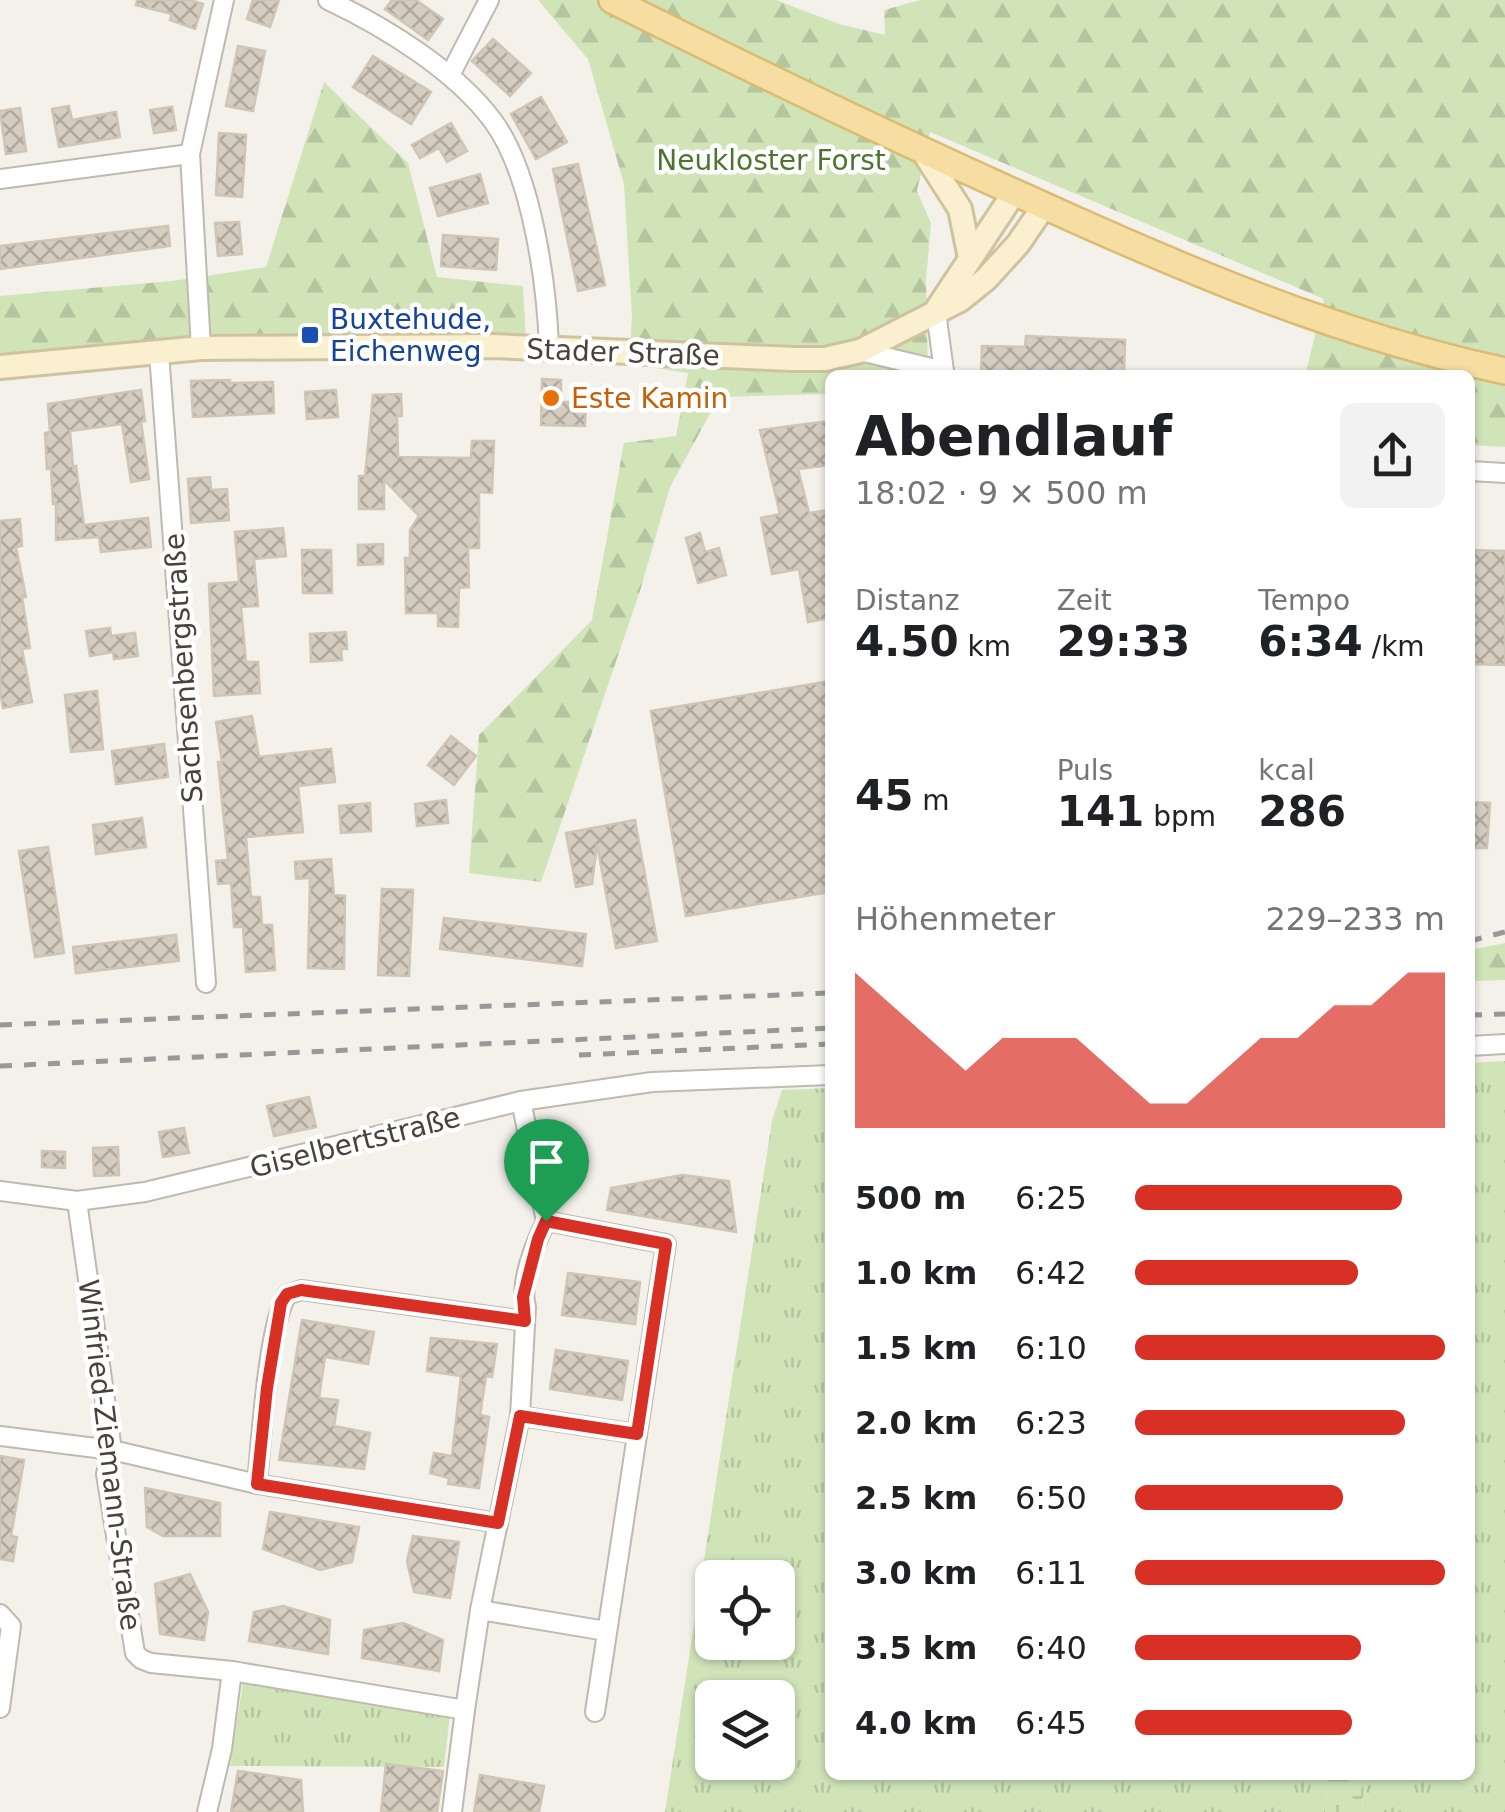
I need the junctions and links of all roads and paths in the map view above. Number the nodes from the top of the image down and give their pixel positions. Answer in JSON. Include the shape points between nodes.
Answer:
{"nodes":[{"id":1,"x":224,"y":0,"type":"edge"},
{"id":2,"x":328,"y":0,"type":"edge"},
{"id":3,"x":489,"y":0,"type":"edge"},
{"id":4,"x":612,"y":0,"type":"edge"},
{"id":5,"x":450,"y":75,"type":"junction"},
{"id":6,"x":924,"y":152,"type":"junction"},
{"id":7,"x":190,"y":154,"type":"junction"},
{"id":8,"x":0,"y":178,"type":"edge"},
{"id":9,"x":1014,"y":192,"type":"junction"},
{"id":10,"x":1044,"y":206,"type":"junction"},
{"id":11,"x":970,"y":258,"type":"junction"},
{"id":12,"x":936,"y":312,"type":"junction"},
{"id":13,"x":201,"y":348,"type":"junction"},
{"id":14,"x":549,"y":349,"type":"junction"},
{"id":15,"x":860,"y":351,"type":"junction"},
{"id":16,"x":159,"y":353,"type":"junction"},
{"id":17,"x":0,"y":367,"type":"edge"},
{"id":18,"x":933,"y":370,"type":"edge"},
{"id":19,"x":944,"y":370,"type":"edge"},
{"id":20,"x":1505,"y":371,"type":"edge"},
{"id":21,"x":1475,"y":471,"type":"edge"},
{"id":22,"x":1505,"y":473,"type":"edge"},
{"id":23,"x":206,"y":983,"type":"dead end"},
{"id":24,"x":1505,"y":1044,"type":"edge"},
{"id":25,"x":1475,"y":1046,"type":"edge"},
{"id":26,"x":825,"y":1075,"type":"edge"},
{"id":27,"x":521,"y":1102,"type":"junction"},
{"id":28,"x":0,"y":1190,"type":"edge"},
{"id":29,"x":76,"y":1200,"type":"junction"},
{"id":30,"x":546,"y":1221,"type":"junction"},
{"id":31,"x":525,"y":1321,"type":"junction"},
{"id":32,"x":520,"y":1416,"type":"junction"},
{"id":33,"x":637,"y":1434,"type":"junction"},
{"id":34,"x":0,"y":1436,"type":"edge"},
{"id":35,"x":112,"y":1450,"type":"junction"},
{"id":36,"x":257,"y":1484,"type":"junction"},
{"id":37,"x":498,"y":1523,"type":"junction"},
{"id":38,"x":480,"y":1610,"type":"junction"},
{"id":39,"x":0,"y":1614,"type":"edge"},
{"id":40,"x":606,"y":1631,"type":"junction"},
{"id":41,"x":232,"y":1671,"type":"junction"},
{"id":42,"x":0,"y":1708,"type":"edge"},
{"id":43,"x":466,"y":1710,"type":"junction"},
{"id":44,"x":595,"y":1712,"type":"dead end"},
{"id":45,"x":207,"y":1812,"type":"edge"},
{"id":46,"x":452,"y":1812,"type":"edge"}],
"edges":[{"from":1,"to":7,"type":"street"},
{"from":2,"to":5,"type":"street"},
{"from":3,"to":5,"type":"street"},
{"from":4,"to":6,"type":"main road"},
{"from":5,"to":14,"type":"street","via":[[494,123],[522,183],[548,306]]},
{"from":6,"to":9,"type":"main road"},
{"from":6,"to":11,"type":"street","via":[[960,209]]},
{"from":7,"to":8,"type":"street"},
{"from":7,"to":13,"type":"street"},
{"from":9,"to":10,"type":"main road"},
{"from":9,"to":11,"type":"street"},
{"from":10,"to":12,"type":"street","name":"Stader Straße","via":[[986,278]]},
{"from":10,"to":20,"type":"main road","via":[[1266,300]]},
{"from":11,"to":12,"type":"street"},
{"from":12,"to":15,"type":"street","name":"Stader Straße"},
{"from":12,"to":19,"type":"street"},
{"from":13,"to":14,"type":"street","name":"Stader Straße"},
{"from":13,"to":16,"type":"street","name":"Stader Straße"},
{"from":14,"to":15,"type":"street","name":"Stader Straße","via":[[825,360]]},
{"from":15,"to":18,"type":"street"},
{"from":16,"to":17,"type":"street","name":"Stader Straße"},
{"from":16,"to":23,"type":"street","name":"Sachsenbergstraße"},
{"from":21,"to":22,"type":"street"},
{"from":24,"to":25,"type":"street"},
{"from":26,"to":27,"type":"street","name":"Giselbertstraße","via":[[652,1082]]},
{"from":27,"to":29,"type":"street","name":"Giselbertstraße","via":[[145,1192]]},
{"from":27,"to":30,"type":"street"},
{"from":28,"to":29,"type":"street","name":"Giselbertstraße"},
{"from":29,"to":35,"type":"street","name":"Winfried-Ziemann-Straße"},
{"from":30,"to":31,"type":"street","via":[[523,1297]]},
{"from":30,"to":33,"type":"street","via":[[666,1244]]},
{"from":31,"to":32,"type":"street"},
{"from":31,"to":36,"type":"street","via":[[301,1290],[287,1294],[267,1388]]},
{"from":32,"to":33,"type":"street"},
{"from":32,"to":37,"type":"street"},
{"from":33,"to":40,"type":"street"},
{"from":34,"to":35,"type":"street"},
{"from":35,"to":36,"type":"street"},
{"from":35,"to":41,"type":"street","name":"Winfried-Ziemann-Straße","via":[[106,1474],[135,1653],[151,1663]]},
{"from":36,"to":37,"type":"street"},
{"from":37,"to":38,"type":"street"},
{"from":38,"to":40,"type":"street"},
{"from":38,"to":43,"type":"street"},
{"from":39,"to":42,"type":"street","via":[[11,1626]]},
{"from":40,"to":44,"type":"street"},
{"from":41,"to":43,"type":"street","name":"Winfried-Ziemann-Straße"},
{"from":41,"to":45,"type":"street"},
{"from":43,"to":46,"type":"street"}]}
